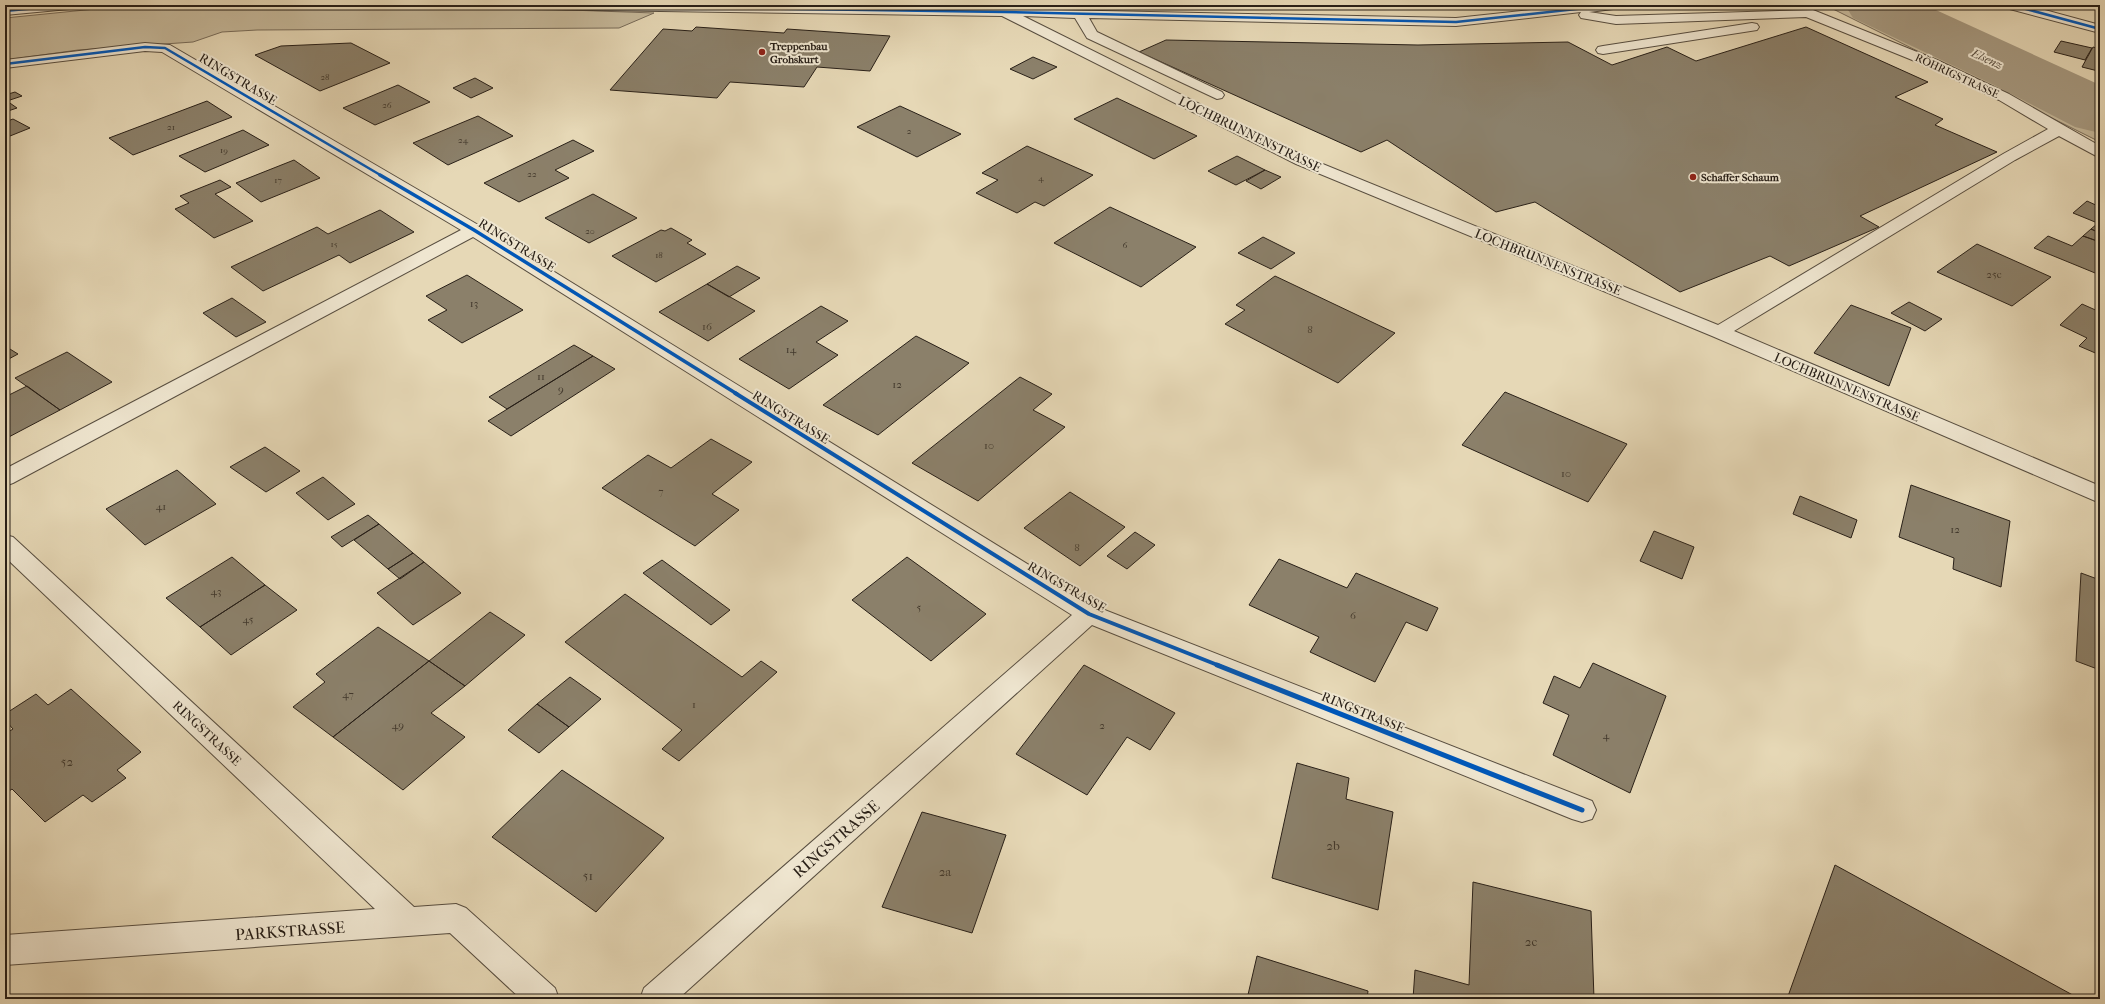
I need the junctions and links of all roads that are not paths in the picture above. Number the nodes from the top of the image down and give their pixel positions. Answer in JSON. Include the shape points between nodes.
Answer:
{"nodes":[{"id":1,"x":69,"y":5,"type":"edge"},
{"id":2,"x":523,"y":5,"type":"edge"},
{"id":3,"x":1613,"y":5,"type":"edge"},
{"id":4,"x":1793,"y":5,"type":"edge"},
{"id":5,"x":2011,"y":5,"type":"edge"},
{"id":6,"x":1565,"y":10,"type":"junction"},
{"id":7,"x":5,"y":11,"type":"edge"},
{"id":8,"x":1004,"y":12,"type":"junction"},
{"id":9,"x":1808,"y":13,"type":"junction"},
{"id":10,"x":1080,"y":14,"type":"junction"},
{"id":11,"x":2100,"y":29,"type":"edge"},
{"id":12,"x":1603,"y":50,"type":"dead end"},
{"id":13,"x":5,"y":64,"type":"edge"},
{"id":14,"x":1217,"y":95,"type":"dead end"},
{"id":15,"x":2060,"y":129,"type":"junction"},
{"id":16,"x":2100,"y":153,"type":"edge"},
{"id":17,"x":474,"y":230,"type":"junction"},
{"id":18,"x":1719,"y":332,"type":"junction"},
{"id":19,"x":5,"y":478,"type":"edge"},
{"id":20,"x":2100,"y":494,"type":"edge"},
{"id":21,"x":5,"y":543,"type":"edge"},
{"id":22,"x":1089,"y":614,"type":"junction"},
{"id":23,"x":1582,"y":810,"type":"dead end"},
{"id":24,"x":409,"y":922,"type":"junction"},
{"id":25,"x":5,"y":950,"type":"edge"},
{"id":26,"x":544,"y":999,"type":"edge"},
{"id":27,"x":655,"y":999,"type":"edge"}],
"edges":[{"from":1,"to":7,"type":"street"},
{"from":2,"to":8,"type":"street"},
{"from":3,"to":6,"type":"street"},
{"from":4,"to":9,"type":"street","name":"RÖHRIGSTRASSE"},
{"from":5,"to":11,"type":"street"},
{"from":6,"to":9,"type":"street","name":"RÖHRIGSTRASSE","via":[[1616,20]]},
{"from":6,"to":10,"type":"street","via":[[1456,22]]},
{"from":8,"to":10,"type":"street"},
{"from":8,"to":18,"type":"street","name":"LOCHBRUNNENSTRASSE","via":[[1302,161]]},
{"from":9,"to":12,"type":"street","via":[[1743,29]]},
{"from":9,"to":15,"type":"street","name":"RÖHRIGSTRASSE","via":[[1932,63],[2004,97]]},
{"from":10,"to":14,"type":"street","via":[[1092,35]]},
{"from":13,"to":17,"type":"street","name":"RINGSTRASSE","via":[[145,47],[165,48]]},
{"from":15,"to":16,"type":"street","name":"RÖHRIGSTRASSE"},
{"from":15,"to":18,"type":"street","via":[[2009,157]]},
{"from":17,"to":19,"type":"street"},
{"from":17,"to":22,"type":"street","name":"RINGSTRASSE"},
{"from":18,"to":20,"type":"street","name":"LOCHBRUNNENSTRASSE"},
{"from":21,"to":24,"type":"street","name":"RINGSTRASSE"},
{"from":22,"to":23,"type":"street","name":"RINGSTRASSE"},
{"from":22,"to":27,"type":"street","name":"RINGSTRASSE"},
{"from":24,"to":25,"type":"street","name":"PARKSTRASSE"},
{"from":24,"to":26,"type":"street","name":"PARKSTRASSE","via":[[456,918]]}]}
